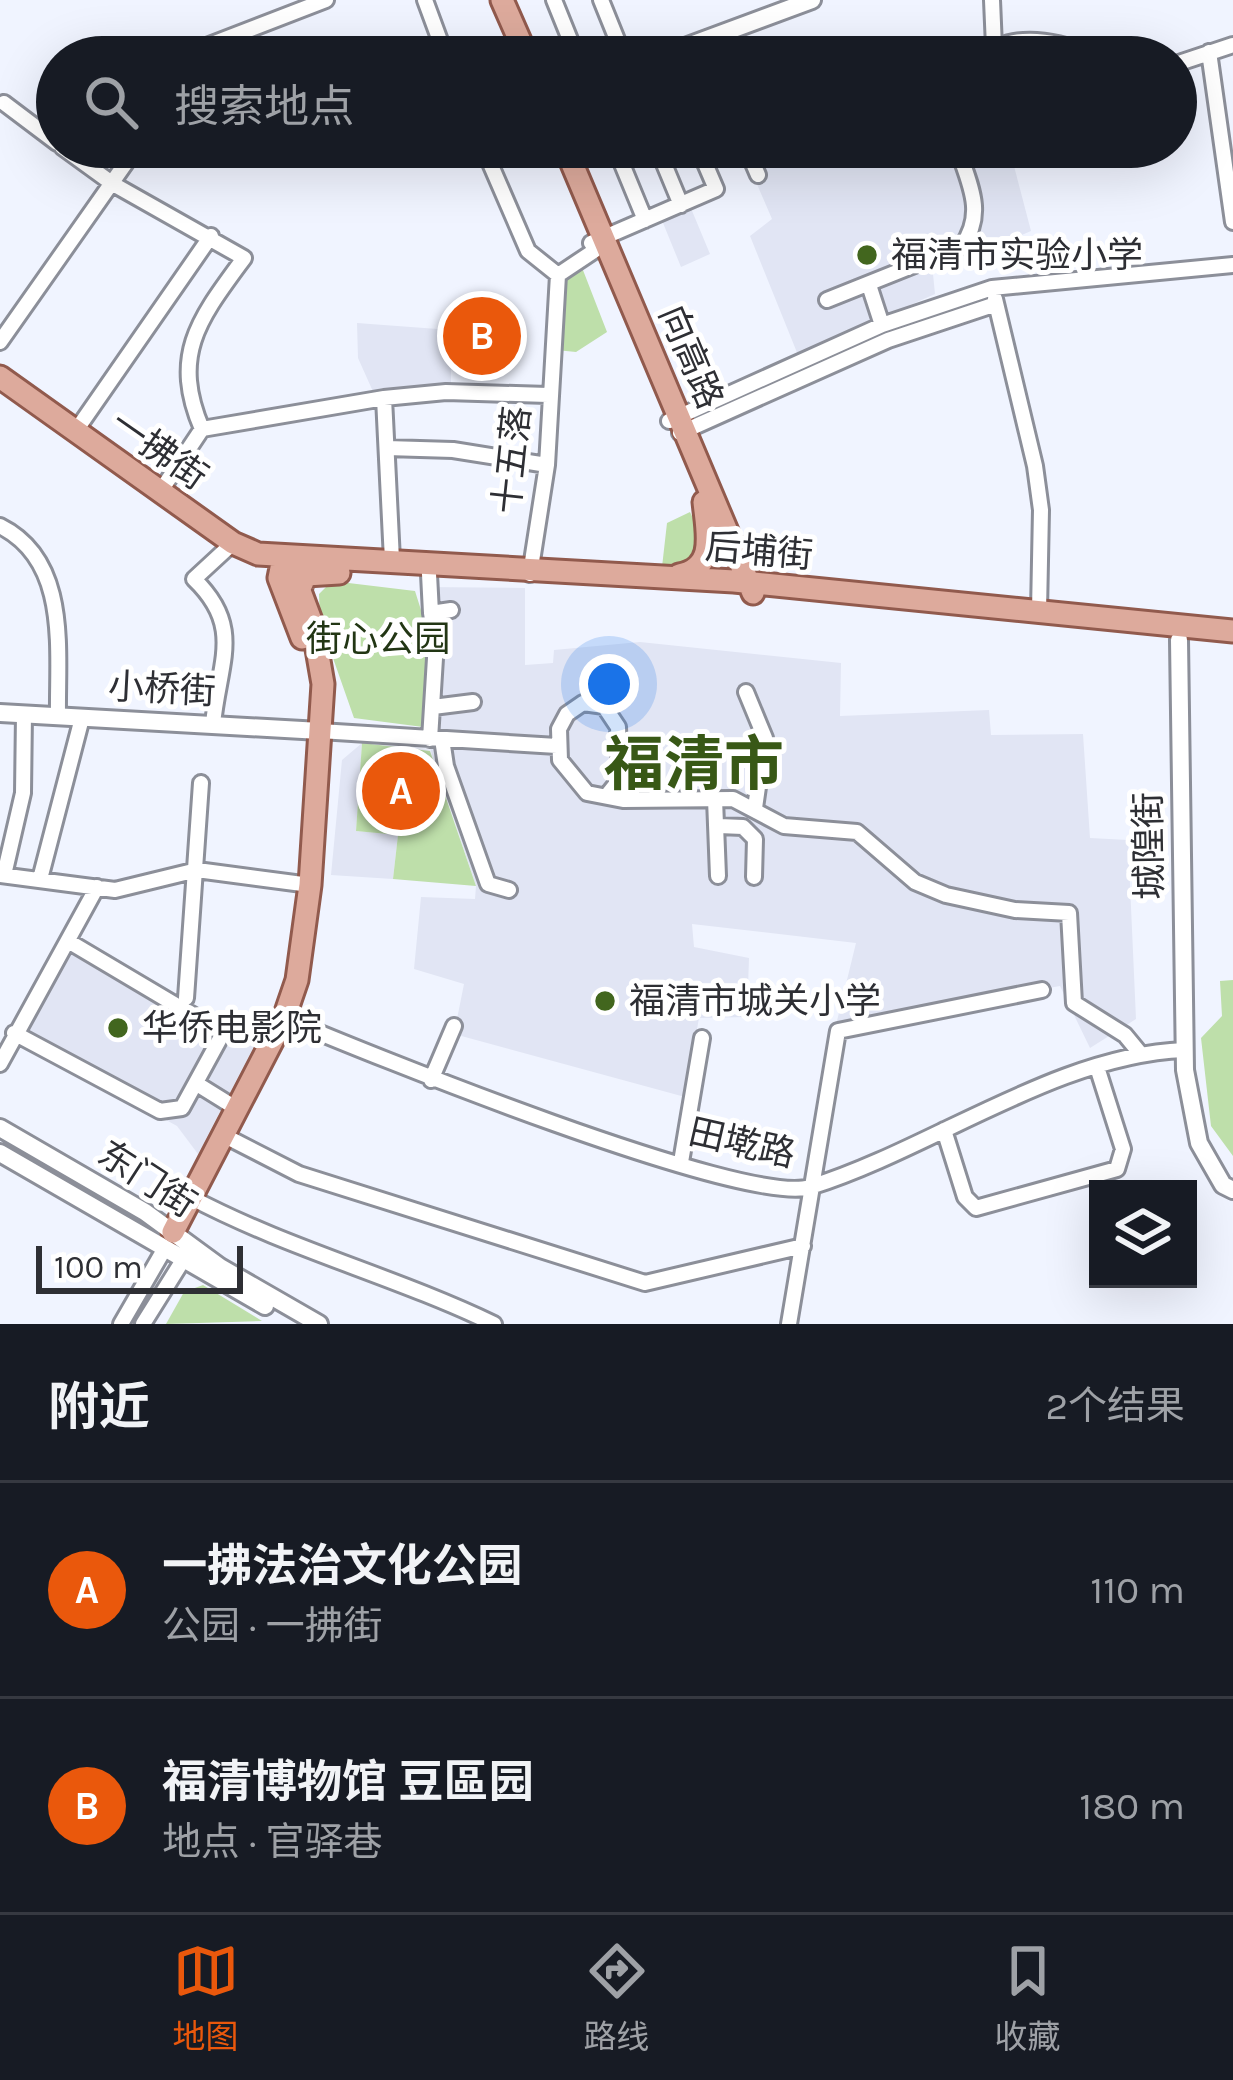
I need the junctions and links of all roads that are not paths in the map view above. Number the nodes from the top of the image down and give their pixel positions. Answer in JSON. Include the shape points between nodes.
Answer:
{"nodes":[{"id":1,"x":326,"y":0,"type":"edge"},
{"id":2,"x":425,"y":0,"type":"edge"},
{"id":3,"x":488,"y":0,"type":"edge"},
{"id":4,"x":502,"y":0,"type":"edge"},
{"id":5,"x":554,"y":0,"type":"edge"},
{"id":6,"x":601,"y":0,"type":"edge"},
{"id":7,"x":812,"y":0,"type":"edge"},
{"id":8,"x":992,"y":0,"type":"edge"},
{"id":9,"x":233,"y":36,"type":"edge"},
{"id":10,"x":438,"y":36,"type":"edge"},
{"id":11,"x":503,"y":36,"type":"edge"},
{"id":12,"x":517,"y":36,"type":"edge"},
{"id":13,"x":569,"y":36,"type":"edge"},
{"id":14,"x":616,"y":36,"type":"edge"},
{"id":15,"x":713,"y":36,"type":"edge"},
{"id":16,"x":991,"y":36,"type":"edge"},
{"id":17,"x":1233,"y":45,"type":"edge"},
{"id":18,"x":1209,"y":52,"type":"junction"},
{"id":19,"x":1197,"y":56,"type":"edge"},
{"id":20,"x":4,"y":103,"type":"dead end"},
{"id":21,"x":36,"y":127,"type":"edge"},
{"id":22,"x":91,"y":168,"type":"edge"},
{"id":23,"x":123,"y":168,"type":"edge"},
{"id":24,"x":492,"y":168,"type":"edge"},
{"id":25,"x":560,"y":168,"type":"edge"},
{"id":26,"x":572,"y":168,"type":"edge"},
{"id":27,"x":624,"y":168,"type":"edge"},
{"id":28,"x":666,"y":168,"type":"edge"},
{"id":29,"x":707,"y":168,"type":"edge"},
{"id":30,"x":755,"y":168,"type":"edge"},
{"id":31,"x":964,"y":168,"type":"edge"},
{"id":32,"x":758,"y":175,"type":"dead end"},
{"id":33,"x":113,"y":184,"type":"junction"},
{"id":34,"x":681,"y":205,"type":"junction"},
{"id":35,"x":646,"y":220,"type":"junction"},
{"id":36,"x":1233,"y":222,"type":"edge"},
{"id":37,"x":212,"y":236,"type":"junction"},
{"id":38,"x":596,"y":243,"type":"junction"},
{"id":39,"x":1233,"y":265,"type":"edge"},
{"id":40,"x":558,"y":275,"type":"junction"},
{"id":41,"x":869,"y":285,"type":"junction"},
{"id":42,"x":989,"y":298,"type":"junction"},
{"id":43,"x":827,"y":300,"type":"dead end"},
{"id":44,"x":882,"y":325,"type":"junction"},
{"id":45,"x":0,"y":341,"type":"edge"},
{"id":46,"x":0,"y":377,"type":"edge"},
{"id":47,"x":548,"y":395,"type":"junction"},
{"id":48,"x":384,"y":398,"type":"junction"},
{"id":49,"x":678,"y":426,"type":"junction"},
{"id":50,"x":202,"y":429,"type":"junction"},
{"id":51,"x":75,"y":432,"type":"junction"},
{"id":52,"x":387,"y":448,"type":"junction"},
{"id":53,"x":547,"y":465,"type":"junction"},
{"id":54,"x":160,"y":492,"type":"junction"},
{"id":55,"x":704,"y":502,"type":"junction"},
{"id":56,"x":0,"y":526,"type":"edge"},
{"id":57,"x":233,"y":544,"type":"junction"},
{"id":58,"x":286,"y":560,"type":"junction"},
{"id":59,"x":392,"y":560,"type":"junction"},
{"id":60,"x":530,"y":573,"type":"junction"},
{"id":61,"x":429,"y":574,"type":"junction"},
{"id":62,"x":667,"y":576,"type":"junction"},
{"id":63,"x":744,"y":587,"type":"junction"},
{"id":64,"x":300,"y":588,"type":"junction"},
{"id":65,"x":451,"y":610,"type":"dead end"},
{"id":66,"x":1034,"y":610,"type":"junction"},
{"id":67,"x":431,"y":613,"type":"junction"},
{"id":68,"x":1233,"y":631,"type":"edge"},
{"id":69,"x":1179,"y":640,"type":"junction"},
{"id":70,"x":1233,"y":644,"type":"edge"},
{"id":71,"x":746,"y":692,"type":"dead end"},
{"id":72,"x":473,"y":702,"type":"dead end"},
{"id":73,"x":433,"y":706,"type":"junction"},
{"id":74,"x":0,"y":713,"type":"edge"},
{"id":75,"x":24,"y":714,"type":"junction"},
{"id":76,"x":58,"y":716,"type":"junction"},
{"id":77,"x":82,"y":718,"type":"junction"},
{"id":78,"x":213,"y":724,"type":"junction"},
{"id":79,"x":320,"y":731,"type":"junction"},
{"id":80,"x":436,"y":739,"type":"junction"},
{"id":81,"x":557,"y":746,"type":"junction"},
{"id":82,"x":201,"y":783,"type":"dead end"},
{"id":83,"x":608,"y":794,"type":"junction"},
{"id":84,"x":716,"y":799,"type":"junction"},
{"id":85,"x":755,"y":808,"type":"junction"},
{"id":86,"x":719,"y":826,"type":"junction"},
{"id":87,"x":197,"y":870,"type":"junction"},
{"id":88,"x":2,"y":875,"type":"edge"},
{"id":89,"x":718,"y":876,"type":"dead end"},
{"id":90,"x":754,"y":877,"type":"dead end"},
{"id":91,"x":40,"y":879,"type":"junction"},
{"id":92,"x":310,"y":885,"type":"junction"},
{"id":93,"x":98,"y":887,"type":"junction"},
{"id":94,"x":509,"y":890,"type":"dead end"},
{"id":95,"x":68,"y":941,"type":"junction"},
{"id":96,"x":1042,"y":990,"type":"dead end"},
{"id":97,"x":186,"y":998,"type":"dead end"},
{"id":98,"x":284,"y":1018,"type":"junction"},
{"id":99,"x":454,"y":1026,"type":"dead end"},
{"id":100,"x":14,"y":1033,"type":"junction"},
{"id":101,"x":702,"y":1038,"type":"dead end"},
{"id":102,"x":1184,"y":1050,"type":"junction"},
{"id":103,"x":1139,"y":1052,"type":"junction"},
{"id":104,"x":0,"y":1064,"type":"edge"},
{"id":105,"x":1097,"y":1067,"type":"junction"},
{"id":106,"x":431,"y":1080,"type":"junction"},
{"id":107,"x":197,"y":1084,"type":"junction"},
{"id":108,"x":234,"y":1107,"type":"junction"},
{"id":109,"x":0,"y":1128,"type":"edge"},
{"id":110,"x":944,"y":1130,"type":"junction"},
{"id":111,"x":221,"y":1134,"type":"junction"},
{"id":112,"x":0,"y":1154,"type":"edge"},
{"id":113,"x":681,"y":1162,"type":"junction"},
{"id":114,"x":813,"y":1186,"type":"junction"},
{"id":115,"x":1233,"y":1190,"type":"edge"},
{"id":116,"x":190,"y":1197,"type":"junction"},
{"id":117,"x":178,"y":1246,"type":"junction"},
{"id":118,"x":802,"y":1246,"type":"junction"},
{"id":119,"x":121,"y":1324,"type":"edge"},
{"id":120,"x":143,"y":1324,"type":"edge"},
{"id":121,"x":298,"y":1324,"type":"edge"},
{"id":122,"x":319,"y":1324,"type":"edge"},
{"id":123,"x":494,"y":1324,"type":"edge"},
{"id":124,"x":789,"y":1324,"type":"edge"}],
"edges":[{"from":1,"to":9,"type":"street"},
{"from":2,"to":10,"type":"street"},
{"from":3,"to":11,"type":"main road"},
{"from":4,"to":12,"type":"main road"},
{"from":5,"to":13,"type":"street"},
{"from":6,"to":14,"type":"street"},
{"from":7,"to":15,"type":"street"},
{"from":8,"to":16,"type":"street"},
{"from":17,"to":18,"type":"street"},
{"from":18,"to":19,"type":"street"},
{"from":18,"to":36,"type":"street"},
{"from":20,"to":21,"type":"street"},
{"from":22,"to":33,"type":"street"},
{"from":23,"to":33,"type":"street"},
{"from":24,"to":40,"type":"street","via":[[528,251]]},
{"from":25,"to":38,"type":"main road","name":"向高路"},
{"from":26,"to":38,"type":"main road","name":"向高路"},
{"from":27,"to":35,"type":"street"},
{"from":28,"to":34,"type":"street"},
{"from":29,"to":34,"type":"street","via":[[716,189]]},
{"from":30,"to":32,"type":"street"},
{"from":31,"to":41,"type":"street","via":[[976,226],[962,246]]},
{"from":33,"to":37,"type":"street"},
{"from":33,"to":45,"type":"street"},
{"from":34,"to":35,"type":"street"},
{"from":35,"to":38,"type":"street"},
{"from":37,"to":50,"type":"street","via":[[244,258],[189,347],[188,396]]},
{"from":37,"to":51,"type":"street"},
{"from":38,"to":40,"type":"street"},
{"from":38,"to":49,"type":"main road","name":"向高路"},
{"from":39,"to":42,"type":"street"},
{"from":40,"to":47,"type":"street","name":"十五落"},
{"from":41,"to":43,"type":"street"},
{"from":41,"to":44,"type":"street"},
{"from":42,"to":44,"type":"street"},
{"from":42,"to":49,"type":"street"},
{"from":42,"to":66,"type":"street","via":[[1035,466],[1041,510]]},
{"from":44,"to":49,"type":"street"},
{"from":46,"to":51,"type":"main road","name":"一拂街"},
{"from":47,"to":48,"type":"street"},
{"from":47,"to":53,"type":"street","name":"十五落"},
{"from":48,"to":50,"type":"street"},
{"from":48,"to":52,"type":"street"},
{"from":49,"to":55,"type":"main road","name":"向高路"},
{"from":49,"to":63,"type":"main road","name":"向高路"},
{"from":50,"to":54,"type":"street"},
{"from":51,"to":54,"type":"main road","name":"一拂街"},
{"from":52,"to":53,"type":"street"},
{"from":52,"to":59,"type":"street"},
{"from":53,"to":60,"type":"street","name":"十五落"},
{"from":54,"to":57,"type":"main road","name":"一拂街"},
{"from":55,"to":62,"type":"main road","name":"向高路","via":[[705,559],[688,574]]},
{"from":55,"to":63,"type":"main road","name":"向高路"},
{"from":56,"to":76,"type":"street","via":[[40,562],[54,593]]},
{"from":57,"to":58,"type":"main road","name":"一拂街"},
{"from":57,"to":78,"type":"street","via":[[194,579],[227,622]]},
{"from":58,"to":59,"type":"main road","name":"后埔街"},
{"from":58,"to":64,"type":"main road"},
{"from":58,"to":79,"type":"main road","via":[[279,578],[301,635],[311,718]]},
{"from":59,"to":60,"type":"main road","name":"后埔街"},
{"from":60,"to":61,"type":"main road","name":"后埔街"},
{"from":60,"to":62,"type":"main road","name":"后埔街"},
{"from":60,"to":63,"type":"main road","name":"后埔街"},
{"from":61,"to":64,"type":"main road","name":"后埔街","via":[[315,573]]},
{"from":61,"to":67,"type":"street"},
{"from":62,"to":63,"type":"main road","name":"后埔街"},
{"from":63,"to":66,"type":"main road","name":"后埔街"},
{"from":63,"to":69,"type":"main road","name":"后埔街"},
{"from":64,"to":79,"type":"main road","via":[[319,654]]},
{"from":65,"to":67,"type":"street"},
{"from":66,"to":68,"type":"main road","name":"后埔街"},
{"from":67,"to":73,"type":"street"},
{"from":69,"to":70,"type":"main road","name":"后埔街"},
{"from":69,"to":102,"type":"street","name":"城隍街"},
{"from":71,"to":85,"type":"street","via":[[765,738]]},
{"from":72,"to":73,"type":"street"},
{"from":73,"to":80,"type":"street"},
{"from":74,"to":75,"type":"street","name":"小桥街"},
{"from":75,"to":76,"type":"street","name":"小桥街"},
{"from":75,"to":88,"type":"street","via":[[23,793]]},
{"from":76,"to":77,"type":"street","name":"小桥街"},
{"from":77,"to":78,"type":"street","name":"小桥街"},
{"from":77,"to":91,"type":"street"},
{"from":78,"to":79,"type":"street","name":"小桥街"},
{"from":79,"to":80,"type":"street"},
{"from":79,"to":92,"type":"main road"},
{"from":80,"to":81,"type":"street"},
{"from":80,"to":94,"type":"street","via":[[488,884]]},
{"from":81,"to":83,"type":"street","via":[[572,781],[587,793]]},
{"from":81,"to":83,"type":"street","via":[[573,707],[604,706],[618,727],[621,764]]},
{"from":82,"to":87,"type":"street"},
{"from":83,"to":84,"type":"street"},
{"from":84,"to":85,"type":"street"},
{"from":84,"to":86,"type":"street"},
{"from":85,"to":103,"type":"street","via":[[784,826],[857,832],[915,883],[946,895],[1070,913],[1074,1003]]},
{"from":86,"to":89,"type":"street"},
{"from":86,"to":90,"type":"street","via":[[742,827],[754,839]]},
{"from":87,"to":92,"type":"street"},
{"from":87,"to":93,"type":"street"},
{"from":87,"to":97,"type":"street"},
{"from":88,"to":91,"type":"street"},
{"from":91,"to":93,"type":"street"},
{"from":92,"to":98,"type":"main road"},
{"from":93,"to":95,"type":"street"},
{"from":95,"to":100,"type":"street"},
{"from":95,"to":107,"type":"street","via":[[223,1034]]},
{"from":96,"to":114,"type":"street","via":[[838,1031]]},
{"from":98,"to":106,"type":"street","name":"田墘路"},
{"from":98,"to":108,"type":"main road"},
{"from":99,"to":106,"type":"street"},
{"from":100,"to":104,"type":"street"},
{"from":100,"to":107,"type":"street","via":[[160,1111],[182,1108]]},
{"from":101,"to":113,"type":"street"},
{"from":102,"to":103,"type":"street","name":"田墘路"},
{"from":102,"to":115,"type":"street","name":"城隍街","via":[[1199,1143]]},
{"from":103,"to":105,"type":"street","name":"田墘路"},
{"from":105,"to":110,"type":"street","name":"田墘路"},
{"from":105,"to":110,"type":"street","via":[[1124,1149],[1117,1169],[976,1208],[964,1197]]},
{"from":106,"to":113,"type":"street","name":"田墘路"},
{"from":107,"to":108,"type":"street"},
{"from":108,"to":111,"type":"main road"},
{"from":109,"to":117,"type":"street","name":"东门街"},
{"from":110,"to":114,"type":"street","name":"田墘路"},
{"from":111,"to":116,"type":"main road"},
{"from":111,"to":118,"type":"street","via":[[299,1174],[645,1283]]},
{"from":112,"to":117,"type":"street","name":"东门街"},
{"from":113,"to":114,"type":"street","name":"田墘路","via":[[741,1180]]},
{"from":114,"to":118,"type":"street"},
{"from":116,"to":117,"type":"main road"},
{"from":116,"to":123,"type":"street","via":[[271,1238]]},
{"from":117,"to":119,"type":"street"},
{"from":117,"to":120,"type":"street"},
{"from":117,"to":121,"type":"street","name":"东门街"},
{"from":117,"to":122,"type":"street","name":"东门街"},
{"from":118,"to":124,"type":"street"}]}
